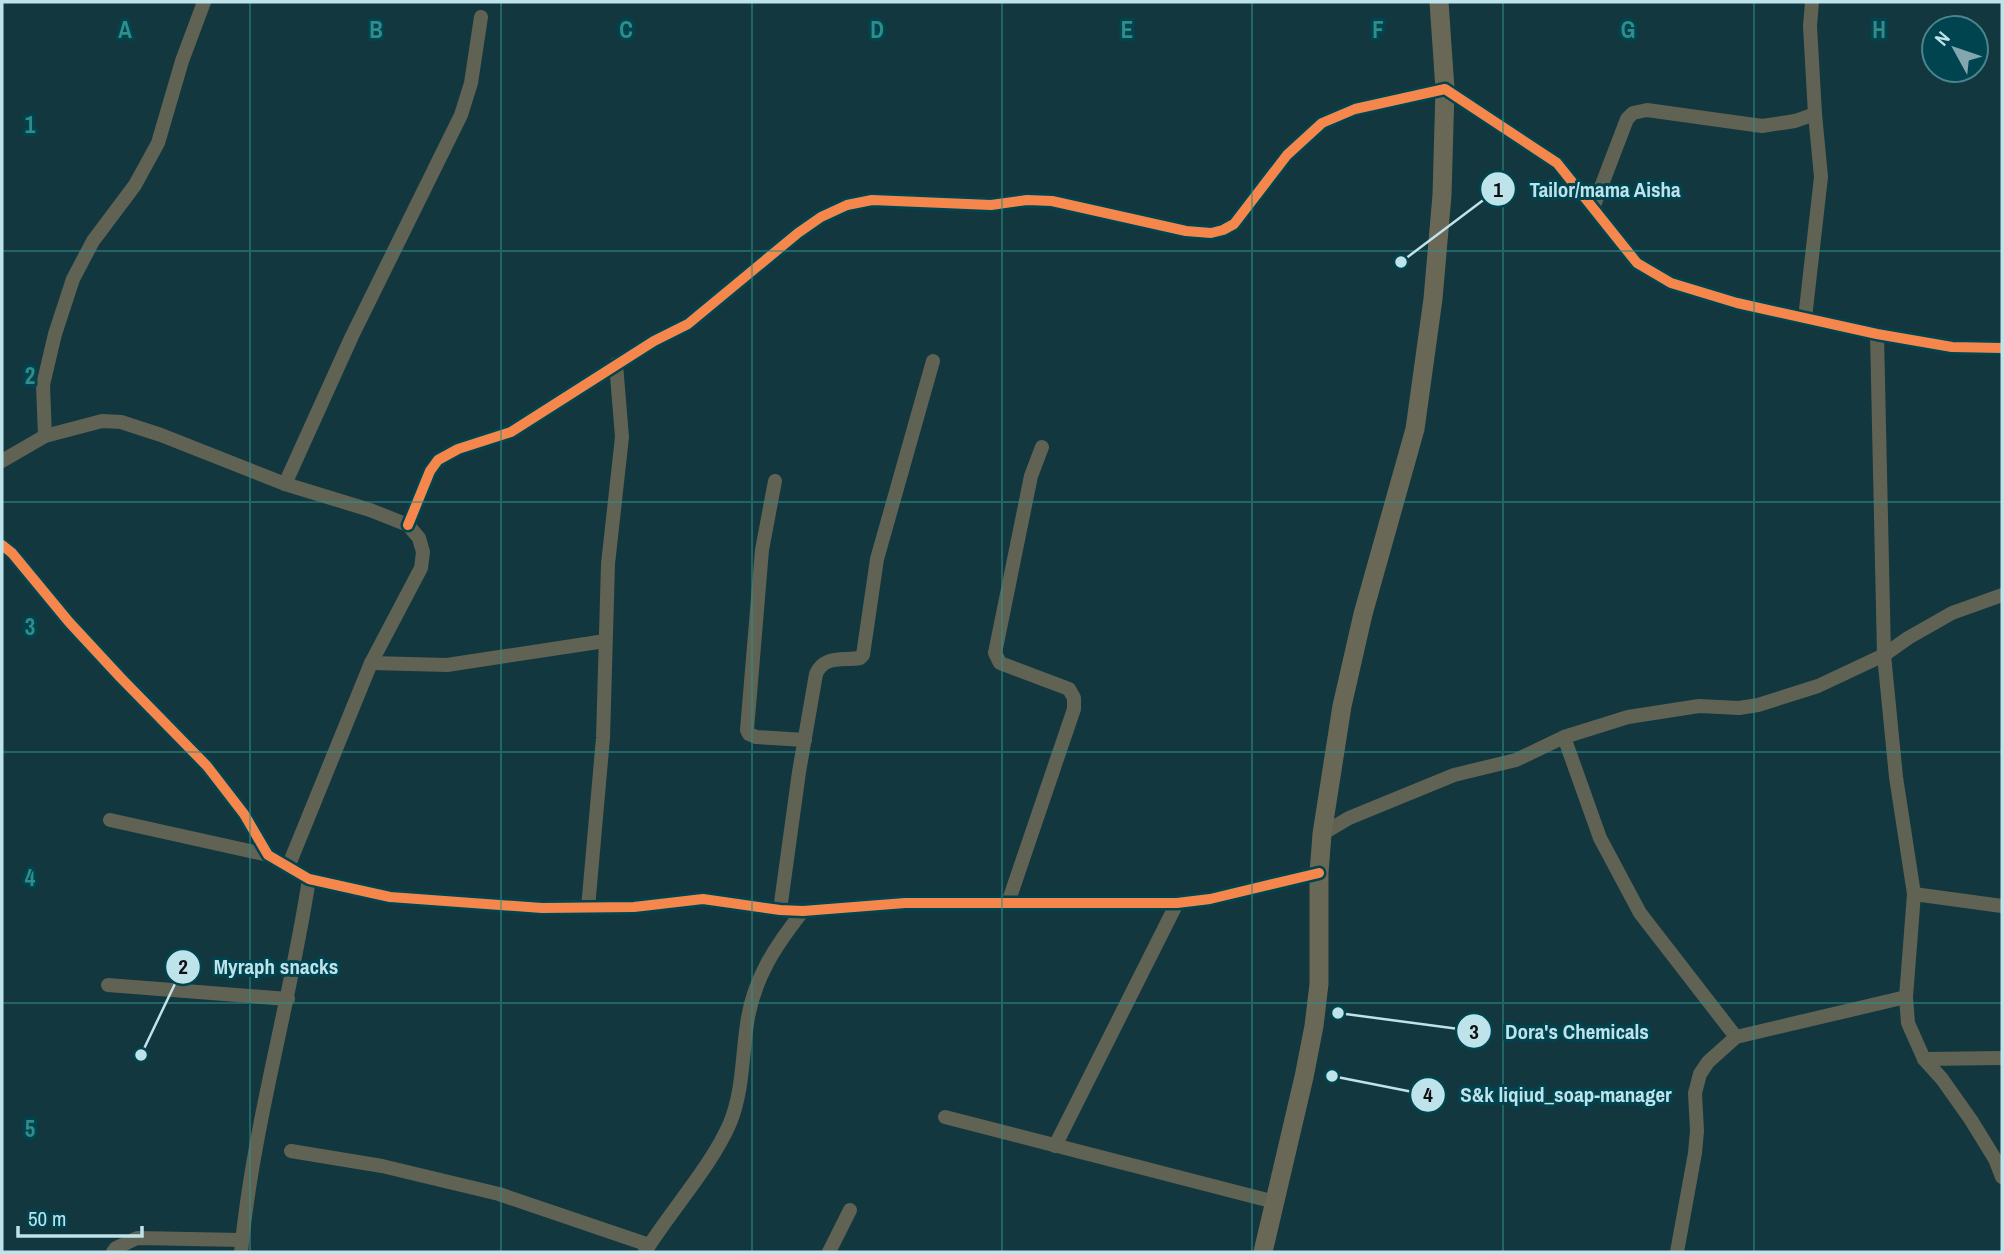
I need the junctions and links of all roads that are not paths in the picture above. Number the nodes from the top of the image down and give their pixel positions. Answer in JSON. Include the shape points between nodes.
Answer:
{"nodes":[{"id":1,"x":204,"y":2,"type":"edge"},
{"id":2,"x":1439,"y":2,"type":"edge"},
{"id":3,"x":1812,"y":2,"type":"edge"},
{"id":4,"x":481,"y":17,"type":"dead end"},
{"id":5,"x":1446,"y":89,"type":"junction"},
{"id":6,"x":1815,"y":114,"type":"junction"},
{"id":7,"x":1592,"y":208,"type":"junction"},
{"id":8,"x":1805,"y":318,"type":"junction"},
{"id":9,"x":1877,"y":334,"type":"junction"},
{"id":10,"x":2002,"y":348,"type":"edge"},
{"id":11,"x":933,"y":361,"type":"dead end"},
{"id":12,"x":617,"y":364,"type":"junction"},
{"id":13,"x":45,"y":436,"type":"junction"},
{"id":14,"x":1042,"y":447,"type":"dead end"},
{"id":15,"x":2,"y":461,"type":"edge"},
{"id":16,"x":775,"y":481,"type":"dead end"},
{"id":17,"x":285,"y":484,"type":"junction"},
{"id":18,"x":408,"y":525,"type":"junction"},
{"id":19,"x":2,"y":545,"type":"edge"},
{"id":20,"x":2002,"y":595,"type":"edge"},
{"id":21,"x":605,"y":640,"type":"junction"},
{"id":22,"x":1884,"y":655,"type":"junction"},
{"id":23,"x":371,"y":663,"type":"junction"},
{"id":24,"x":1564,"y":737,"type":"junction"},
{"id":25,"x":805,"y":740,"type":"junction"},
{"id":26,"x":110,"y":820,"type":"dead end"},
{"id":27,"x":1322,"y":834,"type":"junction"},
{"id":28,"x":268,"y":855,"type":"junction"},
{"id":29,"x":288,"y":867,"type":"junction"},
{"id":30,"x":1319,"y":873,"type":"junction"},
{"id":31,"x":309,"y":880,"type":"junction"},
{"id":32,"x":1914,"y":894,"type":"junction"},
{"id":33,"x":1009,"y":903,"type":"junction"},
{"id":34,"x":1177,"y":903,"type":"junction"},
{"id":35,"x":2002,"y":906,"type":"edge"},
{"id":36,"x":588,"y":908,"type":"junction"},
{"id":37,"x":780,"y":910,"type":"junction"},
{"id":38,"x":803,"y":911,"type":"junction"},
{"id":39,"x":108,"y":985,"type":"dead end"},
{"id":40,"x":1906,"y":997,"type":"junction"},
{"id":41,"x":288,"y":999,"type":"junction"},
{"id":42,"x":1736,"y":1037,"type":"junction"},
{"id":43,"x":2002,"y":1058,"type":"edge"},
{"id":44,"x":1924,"y":1059,"type":"junction"},
{"id":45,"x":945,"y":1117,"type":"dead end"},
{"id":46,"x":1055,"y":1146,"type":"junction"},
{"id":47,"x":291,"y":1151,"type":"dead end"},
{"id":48,"x":2002,"y":1177,"type":"edge"},
{"id":49,"x":1275,"y":1202,"type":"junction"},
{"id":50,"x":850,"y":1210,"type":"dead end"},
{"id":51,"x":242,"y":1246,"type":"edge"},
{"id":52,"x":647,"y":1249,"type":"edge"},
{"id":53,"x":113,"y":1252,"type":"edge"},
{"id":54,"x":829,"y":1252,"type":"edge"},
{"id":55,"x":1263,"y":1252,"type":"edge"},
{"id":56,"x":1676,"y":1252,"type":"edge"}],
"edges":[{"from":1,"to":13,"type":"street","via":[[158,143],[73,279],[43,385]]},
{"from":2,"to":5,"type":"street"},
{"from":3,"to":6,"type":"street"},
{"from":4,"to":17,"type":"street","via":[[461,115]]},
{"from":5,"to":7,"type":"street","via":[[1557,163]]},
{"from":5,"to":12,"type":"street","via":[[1355,109],[1322,123],[1287,155],[1234,224],[1211,233],[1052,201],[991,205],[872,200],[847,205],[798,233],[688,324]]},
{"from":5,"to":27,"type":"street","via":[[1433,299],[1415,429],[1363,614],[1342,706]]},
{"from":6,"to":7,"type":"street","via":[[1762,126],[1647,110],[1633,113]]},
{"from":6,"to":8,"type":"street","via":[[1821,177]]},
{"from":7,"to":8,"type":"street","via":[[1637,263],[1671,283]]},
{"from":8,"to":9,"type":"street"},
{"from":9,"to":10,"type":"street","via":[[1952,347]]},
{"from":9,"to":22,"type":"street"},
{"from":11,"to":25,"type":"street","via":[[877,559],[863,655],[820,665]]},
{"from":12,"to":18,"type":"street","via":[[511,432],[438,460]]},
{"from":12,"to":21,"type":"street","via":[[622,437]]},
{"from":13,"to":15,"type":"street"},
{"from":13,"to":17,"type":"street","via":[[102,421],[121,422]]},
{"from":14,"to":33,"type":"street","via":[[1031,476],[995,653],[1000,663],[1069,690],[1074,709]]},
{"from":16,"to":25,"type":"street","via":[[762,551],[747,730],[756,737]]},
{"from":17,"to":18,"type":"street"},
{"from":18,"to":23,"type":"street","via":[[419,538],[421,568]]},
{"from":19,"to":28,"type":"street","via":[[207,766]]},
{"from":20,"to":22,"type":"street","via":[[1952,613]]},
{"from":21,"to":23,"type":"street","via":[[447,665]]},
{"from":21,"to":36,"type":"street","via":[[603,738]]},
{"from":22,"to":24,"type":"street","via":[[1818,686],[1758,705],[1699,706],[1628,717]]},
{"from":22,"to":32,"type":"street"},
{"from":23,"to":29,"type":"street"},
{"from":24,"to":27,"type":"street","via":[[1516,760],[1454,775],[1349,818]]},
{"from":24,"to":42,"type":"street","via":[[1600,838],[1640,913]]},
{"from":25,"to":37,"type":"street"},
{"from":26,"to":28,"type":"street"},
{"from":27,"to":30,"type":"street"},
{"from":28,"to":29,"type":"street"},
{"from":29,"to":31,"type":"street"},
{"from":30,"to":34,"type":"street"},
{"from":30,"to":49,"type":"street","via":[[1319,984],[1314,1026]]},
{"from":31,"to":36,"type":"street","via":[[390,897]]},
{"from":31,"to":41,"type":"street"},
{"from":32,"to":35,"type":"street"},
{"from":32,"to":40,"type":"street"},
{"from":33,"to":34,"type":"street"},
{"from":33,"to":38,"type":"street","via":[[905,902]]},
{"from":34,"to":46,"type":"street"},
{"from":36,"to":37,"type":"street","via":[[703,899]]},
{"from":37,"to":38,"type":"street"},
{"from":38,"to":52,"type":"street","via":[[775,947],[756,987],[738,1097],[729,1124],[712,1157]]},
{"from":39,"to":41,"type":"street"},
{"from":40,"to":42,"type":"street"},
{"from":40,"to":44,"type":"street","via":[[1908,1023]]},
{"from":41,"to":51,"type":"street","via":[[251,1166]]},
{"from":42,"to":56,"type":"street","via":[[1700,1074],[1695,1093],[1695,1153]]},
{"from":43,"to":44,"type":"street"},
{"from":44,"to":48,"type":"street","via":[[1971,1121]]},
{"from":45,"to":46,"type":"street"},
{"from":46,"to":49,"type":"street"},
{"from":47,"to":52,"type":"street","via":[[382,1166],[499,1194]]},
{"from":49,"to":55,"type":"street"},
{"from":50,"to":54,"type":"street"},
{"from":51,"to":53,"type":"street","via":[[137,1238]]}]}
